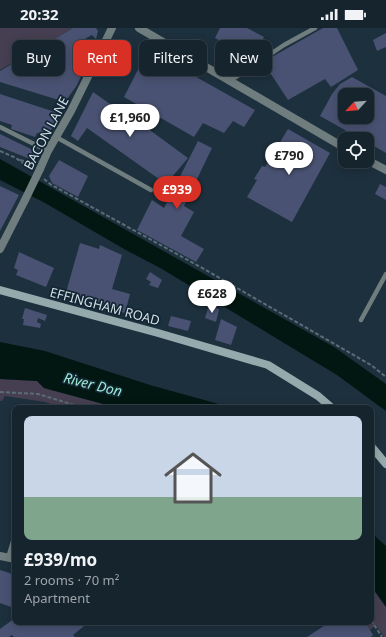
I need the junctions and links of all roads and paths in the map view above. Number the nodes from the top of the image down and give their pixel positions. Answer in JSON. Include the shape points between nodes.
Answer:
{"nodes":[{"id":1,"x":112,"y":28,"type":"edge"},
{"id":2,"x":138,"y":28,"type":"edge"},
{"id":3,"x":316,"y":28,"type":"edge"},
{"id":4,"x":230,"y":81,"type":"junction"},
{"id":5,"x":0,"y":127,"type":"edge"},
{"id":6,"x":56,"y":137,"type":"junction"},
{"id":7,"x":338,"y":144,"type":"edge"},
{"id":8,"x":0,"y":151,"type":"edge"},
{"id":9,"x":48,"y":151,"type":"junction"},
{"id":10,"x":16,"y":158,"type":"junction"},
{"id":11,"x":374,"y":164,"type":"edge"},
{"id":12,"x":38,"y":168,"type":"junction"},
{"id":13,"x":386,"y":170,"type":"edge"},
{"id":14,"x":44,"y":179,"type":"dead end"},
{"id":15,"x":151,"y":190,"type":"dead end"},
{"id":16,"x":0,"y":249,"type":"edge"},
{"id":17,"x":386,"y":274,"type":"edge"},
{"id":18,"x":0,"y":290,"type":"edge"},
{"id":19,"x":361,"y":320,"type":"dead end"},
{"id":20,"x":386,"y":377,"type":"edge"},
{"id":21,"x":0,"y":392,"type":"edge"},
{"id":22,"x":74,"y":405,"type":"edge"},
{"id":23,"x":328,"y":405,"type":"edge"},
{"id":24,"x":374,"y":450,"type":"edge"},
{"id":25,"x":386,"y":464,"type":"edge"},
{"id":26,"x":12,"y":545,"type":"edge"},
{"id":27,"x":8,"y":558,"type":"edge"},
{"id":28,"x":374,"y":625,"type":"edge"},
{"id":29,"x":382,"y":637,"type":"edge"}],
"edges":[{"from":1,"to":6,"type":"street","name":"BACON LANE"},
{"from":2,"to":4,"type":"street"},
{"from":3,"to":4,"type":"lane","via":[[284,45]]},
{"from":4,"to":7,"type":"street"},
{"from":5,"to":9,"type":"lane"},
{"from":6,"to":9,"type":"street","name":"BACON LANE"},
{"from":6,"to":15,"type":"lane"},
{"from":8,"to":10,"type":"path"},
{"from":9,"to":12,"type":"street","name":"BACON LANE"},
{"from":10,"to":12,"type":"path"},
{"from":10,"to":12,"type":"path"},
{"from":11,"to":13,"type":"street"},
{"from":12,"to":16,"type":"street","name":"BACON LANE","bridge":true},
{"from":14,"to":20,"type":"path","via":[[371,365]]},
{"from":17,"to":19,"type":"lane"},
{"from":18,"to":23,"type":"main road","name":"EFFINGHAM ROAD","via":[[268,365]]},
{"from":21,"to":22,"type":"path","via":[[38,394]]},
{"from":24,"to":25,"type":"main road"},
{"from":26,"to":27,"type":"lane"},
{"from":28,"to":29,"type":"path"}]}
